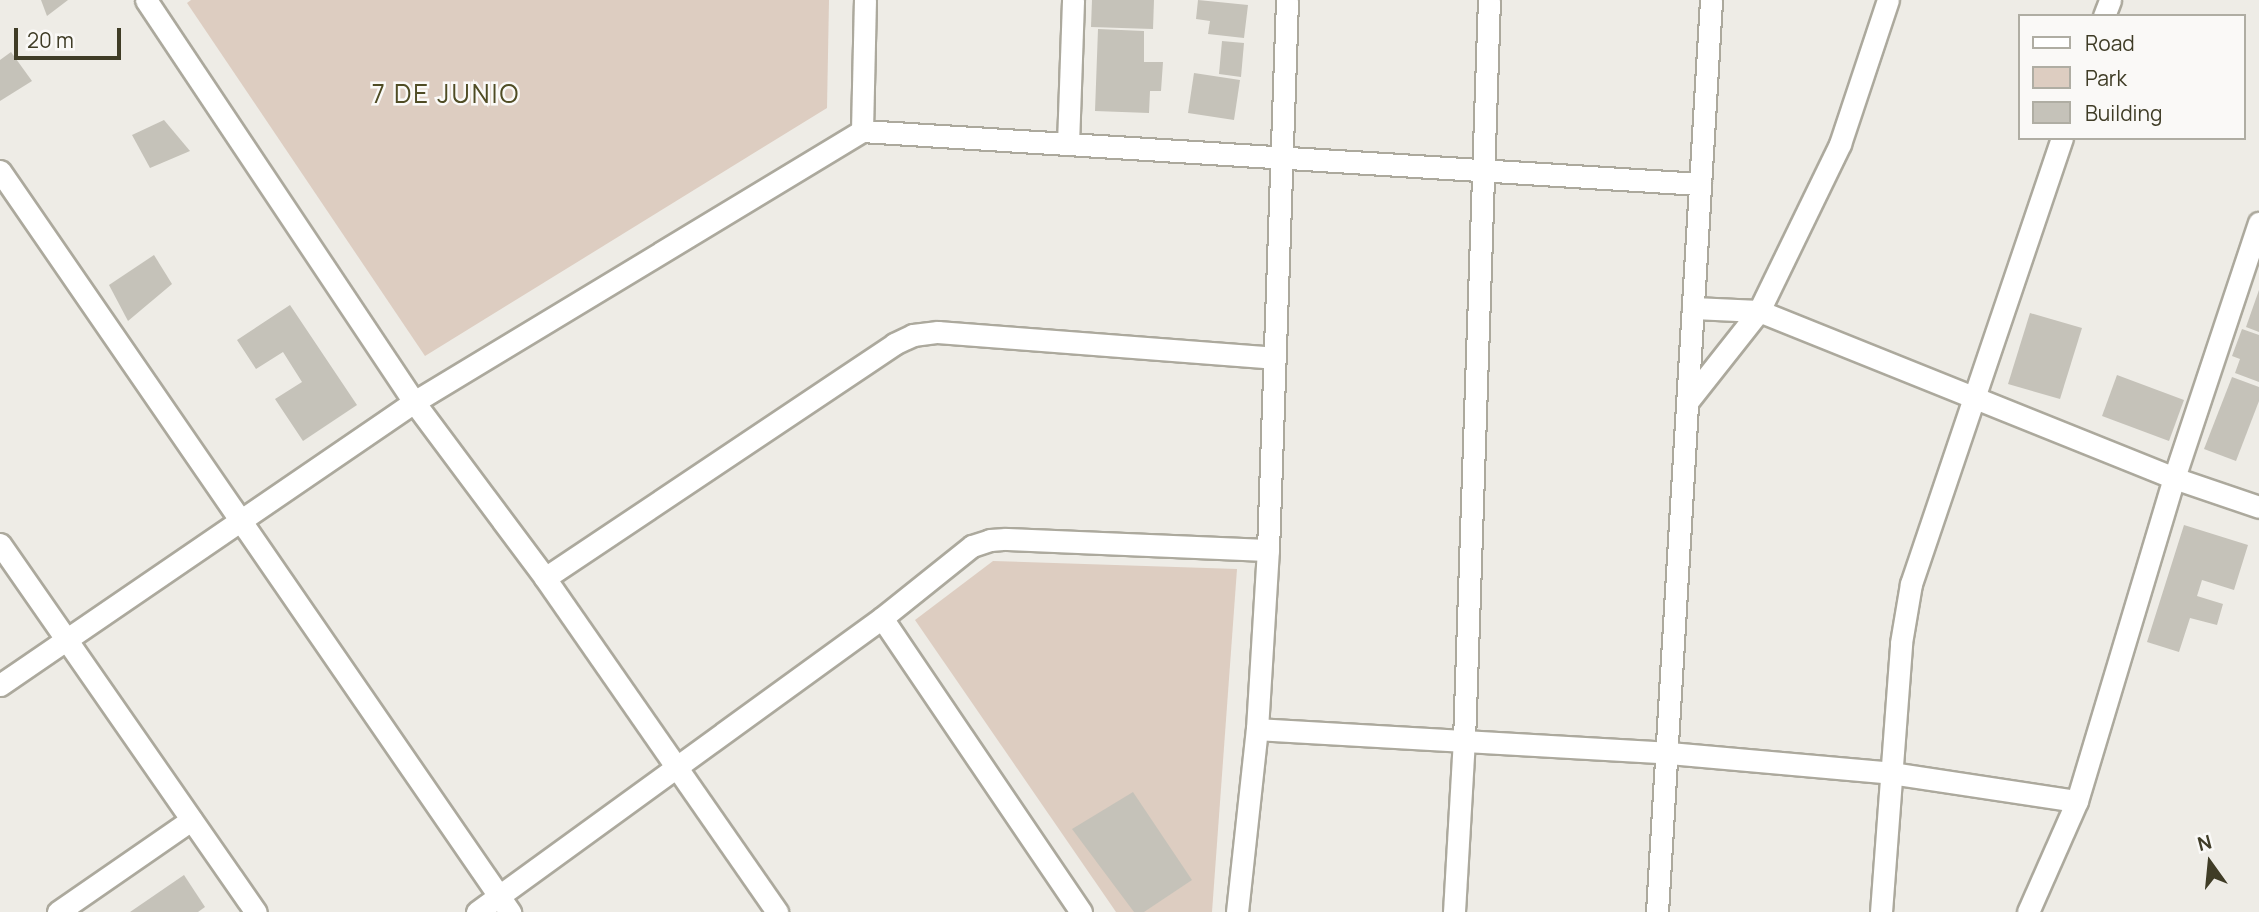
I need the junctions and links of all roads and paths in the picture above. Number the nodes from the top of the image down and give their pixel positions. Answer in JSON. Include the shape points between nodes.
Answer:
{"nodes":[{"id":1,"x":146,"y":0,"type":"edge"},
{"id":2,"x":865,"y":0,"type":"edge"},
{"id":3,"x":1073,"y":0,"type":"edge"},
{"id":4,"x":1287,"y":0,"type":"edge"},
{"id":5,"x":1489,"y":0,"type":"edge"},
{"id":6,"x":1711,"y":0,"type":"edge"},
{"id":7,"x":1888,"y":0,"type":"edge"},
{"id":8,"x":862,"y":131,"type":"junction"},
{"id":9,"x":2061,"y":140,"type":"edge"},
{"id":10,"x":1068,"y":144,"type":"junction"},
{"id":11,"x":1281,"y":158,"type":"junction"},
{"id":12,"x":1481,"y":170,"type":"junction"},
{"id":13,"x":0,"y":171,"type":"edge"},
{"id":14,"x":1700,"y":184,"type":"junction"},
{"id":15,"x":2259,"y":223,"type":"edge"},
{"id":16,"x":1693,"y":308,"type":"junction"},
{"id":17,"x":1759,"y":311,"type":"junction"},
{"id":18,"x":1273,"y":358,"type":"junction"},
{"id":19,"x":1975,"y":396,"type":"junction"},
{"id":20,"x":1688,"y":401,"type":"junction"},
{"id":21,"x":414,"y":402,"type":"junction"},
{"id":22,"x":2174,"y":478,"type":"junction"},
{"id":23,"x":2259,"y":506,"type":"edge"},
{"id":24,"x":242,"y":518,"type":"junction"},
{"id":25,"x":0,"y":544,"type":"edge"},
{"id":26,"x":1268,"y":550,"type":"junction"},
{"id":27,"x":545,"y":578,"type":"junction"},
{"id":28,"x":882,"y":618,"type":"junction"},
{"id":29,"x":65,"y":639,"type":"junction"},
{"id":30,"x":0,"y":685,"type":"edge"},
{"id":31,"x":1256,"y":729,"type":"junction"},
{"id":32,"x":1464,"y":741,"type":"junction"},
{"id":33,"x":1669,"y":753,"type":"junction"},
{"id":34,"x":675,"y":768,"type":"junction"},
{"id":35,"x":1891,"y":773,"type":"junction"},
{"id":36,"x":2077,"y":801,"type":"junction"},
{"id":37,"x":191,"y":820,"type":"junction"},
{"id":38,"x":505,"y":904,"type":"edge"},
{"id":39,"x":58,"y":912,"type":"edge"},
{"id":40,"x":256,"y":912,"type":"edge"},
{"id":41,"x":477,"y":912,"type":"edge"},
{"id":42,"x":778,"y":912,"type":"edge"},
{"id":43,"x":1081,"y":912,"type":"edge"},
{"id":44,"x":1237,"y":912,"type":"edge"},
{"id":45,"x":1454,"y":912,"type":"edge"},
{"id":46,"x":1657,"y":912,"type":"edge"},
{"id":47,"x":1881,"y":912,"type":"edge"},
{"id":48,"x":2028,"y":912,"type":"edge"}],
"edges":[{"from":1,"to":21,"type":"street"},
{"from":2,"to":8,"type":"street"},
{"from":3,"to":10,"type":"street"},
{"from":4,"to":11,"type":"street"},
{"from":5,"to":12,"type":"street"},
{"from":6,"to":14,"type":"street"},
{"from":7,"to":17,"type":"street","via":[[1840,144]]},
{"from":8,"to":10,"type":"street"},
{"from":8,"to":21,"type":"street"},
{"from":9,"to":19,"type":"street"},
{"from":10,"to":11,"type":"street"},
{"from":11,"to":12,"type":"street"},
{"from":11,"to":18,"type":"street"},
{"from":12,"to":14,"type":"street"},
{"from":12,"to":32,"type":"street"},
{"from":13,"to":24,"type":"street"},
{"from":14,"to":16,"type":"street"},
{"from":15,"to":22,"type":"street"},
{"from":16,"to":17,"type":"street"},
{"from":16,"to":20,"type":"street"},
{"from":17,"to":19,"type":"street"},
{"from":17,"to":20,"type":"street"},
{"from":18,"to":26,"type":"street"},
{"from":18,"to":27,"type":"street","via":[[938,332],[913,335]]},
{"from":19,"to":22,"type":"street"},
{"from":19,"to":35,"type":"street","via":[[1911,584],[1901,643]]},
{"from":20,"to":33,"type":"street"},
{"from":21,"to":24,"type":"street"},
{"from":21,"to":27,"type":"street"},
{"from":22,"to":23,"type":"street"},
{"from":22,"to":36,"type":"street"},
{"from":24,"to":29,"type":"street"},
{"from":24,"to":38,"type":"street"},
{"from":25,"to":29,"type":"street"},
{"from":26,"to":28,"type":"street","via":[[990,540],[972,546]]},
{"from":26,"to":31,"type":"street"},
{"from":27,"to":34,"type":"street"},
{"from":28,"to":34,"type":"street"},
{"from":28,"to":43,"type":"street"},
{"from":29,"to":30,"type":"street"},
{"from":29,"to":37,"type":"street"},
{"from":31,"to":32,"type":"street"},
{"from":31,"to":44,"type":"street"},
{"from":32,"to":33,"type":"street"},
{"from":32,"to":45,"type":"street"},
{"from":33,"to":35,"type":"street"},
{"from":33,"to":46,"type":"street"},
{"from":34,"to":38,"type":"street"},
{"from":34,"to":42,"type":"street"},
{"from":35,"to":36,"type":"street"},
{"from":35,"to":47,"type":"street"},
{"from":36,"to":48,"type":"street"},
{"from":37,"to":39,"type":"street"},
{"from":37,"to":40,"type":"street"},
{"from":38,"to":41,"type":"street"}]}
